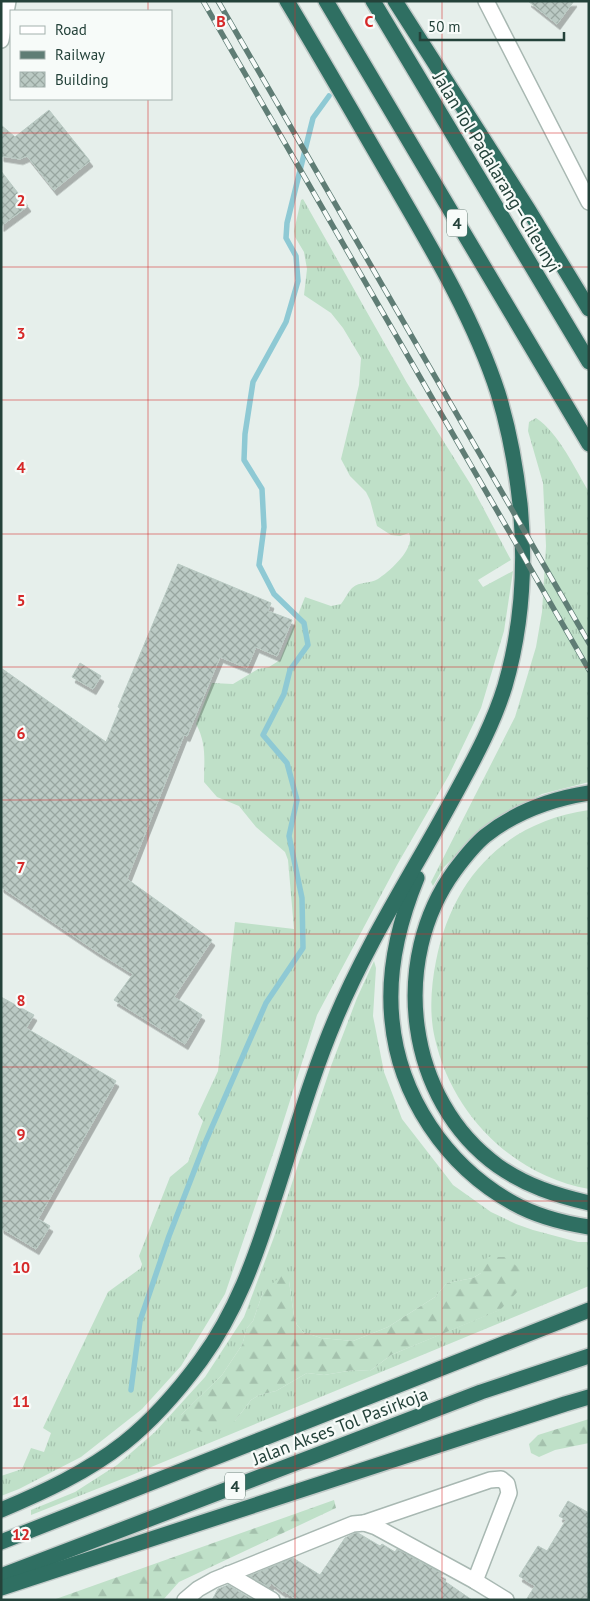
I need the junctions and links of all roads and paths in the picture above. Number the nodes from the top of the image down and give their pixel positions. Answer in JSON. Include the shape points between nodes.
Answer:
{"nodes":[{"id":1,"x":8,"y":1,"type":"edge"},
{"id":2,"x":287,"y":1,"type":"edge"},
{"id":3,"x":326,"y":1,"type":"edge"},
{"id":4,"x":373,"y":1,"type":"edge"},
{"id":5,"x":395,"y":1,"type":"edge"},
{"id":6,"x":486,"y":1,"type":"edge"},
{"id":7,"x":1,"y":40,"type":"edge"},
{"id":8,"x":589,"y":202,"type":"edge"},
{"id":9,"x":589,"y":309,"type":"edge"},
{"id":10,"x":589,"y":362,"type":"edge"},
{"id":11,"x":589,"y":444,"type":"edge"},
{"id":12,"x":589,"y":793,"type":"edge"},
{"id":13,"x":446,"y":813,"type":"junction"},
{"id":14,"x":589,"y":1203,"type":"edge"},
{"id":15,"x":589,"y":1227,"type":"edge"},
{"id":16,"x":589,"y":1310,"type":"edge"},
{"id":17,"x":589,"y":1350,"type":"edge"},
{"id":18,"x":589,"y":1356,"type":"edge"},
{"id":19,"x":469,"y":1396,"type":"junction"},
{"id":20,"x":589,"y":1397,"type":"edge"},
{"id":21,"x":1,"y":1510,"type":"edge"},
{"id":22,"x":364,"y":1523,"type":"junction"},
{"id":23,"x":1,"y":1542,"type":"edge"},
{"id":24,"x":228,"y":1574,"type":"junction"},
{"id":25,"x":1,"y":1576,"type":"edge"},
{"id":26,"x":475,"y":1581,"type":"junction"},
{"id":27,"x":1,"y":1588,"type":"edge"},
{"id":28,"x":185,"y":1600,"type":"edge"},
{"id":29,"x":272,"y":1600,"type":"edge"},
{"id":30,"x":506,"y":1600,"type":"edge"}],
"edges":[{"from":1,"to":7,"type":"street"},
{"from":2,"to":13,"type":"highway","via":[[417,223],[454,293],[498,392],[513,452],[522,536],[522,594],[518,625],[497,709]]},
{"from":3,"to":11,"type":"highway","number":"4"},
{"from":4,"to":10,"type":"highway","name":"Jalan Tol Padalarang–Cileunyi"},
{"from":5,"to":9,"type":"highway"},
{"from":6,"to":8,"type":"street"},
{"from":12,"to":14,"type":"highway","via":[[564,797],[508,820],[484,837],[466,856],[437,899],[419,953],[415,980],[418,1037],[437,1092],[452,1118],[498,1165],[527,1183],[556,1195]]},
{"from":13,"to":15,"type":"highway","via":[[409,899],[393,966],[392,1019],[404,1075],[425,1120],[469,1172],[514,1204]]},
{"from":13,"to":21,"type":"highway","via":[[365,956],[335,1020],[252,1266],[236,1303],[214,1340],[167,1402],[125,1443],[70,1478]]},
{"from":16,"to":23,"type":"highway","name":"Jalan Akses Tol Pasirkoja","number":"4"},
{"from":17,"to":19,"type":"highway"},
{"from":18,"to":19,"type":"highway","number":"4"},
{"from":19,"to":25,"type":"highway","name":"Jalan Akses Tol Pasirkoja","number":"4"},
{"from":20,"to":27,"type":"highway"},
{"from":22,"to":24,"type":"street","via":[[354,1524]]},
{"from":22,"to":26,"type":"street"},
{"from":22,"to":26,"type":"street","via":[[501,1479],[507,1484],[509,1493]]},
{"from":24,"to":28,"type":"street","via":[[198,1589]]},
{"from":24,"to":29,"type":"street"},
{"from":26,"to":30,"type":"street"}]}
